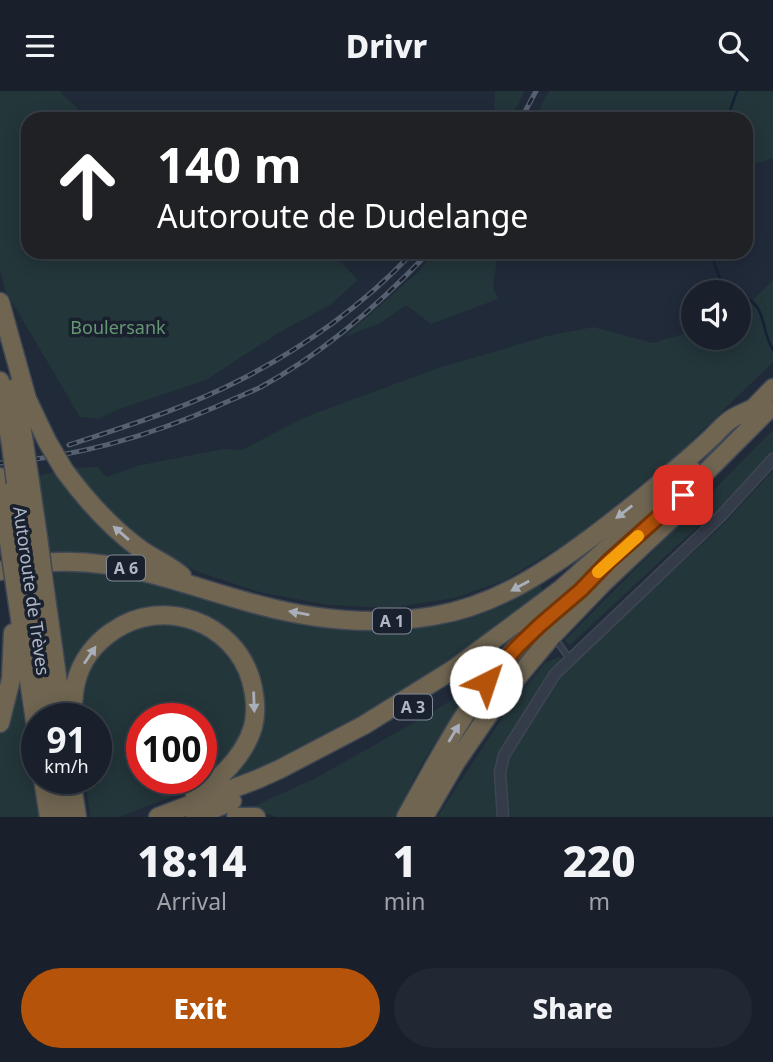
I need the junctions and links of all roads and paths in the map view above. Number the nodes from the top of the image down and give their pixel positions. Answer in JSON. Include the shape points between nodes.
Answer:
{"nodes":[{"id":1,"x":0,"y":304,"type":"edge"},
{"id":2,"x":0,"y":381,"type":"edge"},
{"id":3,"x":773,"y":388,"type":"edge"},
{"id":4,"x":773,"y":405,"type":"edge"},
{"id":5,"x":754,"y":408,"type":"junction"},
{"id":6,"x":18,"y":444,"type":"junction"},
{"id":7,"x":773,"y":459,"type":"edge"},
{"id":8,"x":12,"y":482,"type":"edge"},
{"id":9,"x":683,"y":495,"type":"junction"},
{"id":10,"x":24,"y":539,"type":"junction"},
{"id":11,"x":609,"y":561,"type":"junction"},
{"id":12,"x":0,"y":571,"type":"edge"},
{"id":13,"x":193,"y":586,"type":"junction"},
{"id":14,"x":30,"y":587,"type":"junction"},
{"id":15,"x":552,"y":636,"type":"junction"},
{"id":16,"x":570,"y":659,"type":"junction"},
{"id":17,"x":35,"y":703,"type":"edge"},
{"id":18,"x":47,"y":703,"type":"edge"},
{"id":19,"x":59,"y":703,"type":"edge"},
{"id":20,"x":74,"y":703,"type":"edge"},
{"id":21,"x":0,"y":723,"type":"edge"},
{"id":22,"x":45,"y":794,"type":"edge"},
{"id":23,"x":60,"y":794,"type":"edge"},
{"id":24,"x":73,"y":794,"type":"edge"},
{"id":25,"x":165,"y":814,"type":"edge"},
{"id":26,"x":49,"y":817,"type":"edge"},
{"id":27,"x":64,"y":817,"type":"edge"},
{"id":28,"x":77,"y":817,"type":"edge"},
{"id":29,"x":195,"y":817,"type":"edge"},
{"id":30,"x":236,"y":817,"type":"edge"},
{"id":31,"x":256,"y":817,"type":"edge"},
{"id":32,"x":406,"y":817,"type":"edge"},
{"id":33,"x":424,"y":817,"type":"edge"},
{"id":34,"x":503,"y":817,"type":"edge"}],
"edges":[{"from":1,"to":6,"type":"highway","number":"A 1"},
{"from":13,"to":1,"type":"highway","number":"A 1","one_way":true,"bridge":true,"via":[[125,537],[88,502],[64,470],[27,399]]},
{"from":2,"to":6,"type":"highway","number":"A 1"},
{"from":3,"to":5,"type":"highway","number":"A 3"},
{"from":4,"to":9,"type":"highway","number":"A 3"},
{"from":5,"to":13,"type":"highway","number":"A 1","one_way":true,"via":[[730,419],[639,500],[556,563],[507,593],[466,608],[368,622],[292,613]]},
{"from":5,"to":25,"type":"highway","number":"A 3","via":[[603,553],[454,669],[364,725],[280,769]]},
{"from":6,"to":8,"type":"highway","number":"A 1","bridge":true},
{"from":7,"to":16,"type":"street","via":[[721,516]]},
{"from":8,"to":10,"type":"highway","number":"A 1"},
{"from":8,"to":10,"type":"highway","name":"Autoroute de Trèves","number":"A 1"},
{"from":9,"to":11,"type":"highway","number":"A 3"},
{"from":9,"to":15,"type":"highway","number":"A 3","via":[[671,519]]},
{"from":10,"to":14,"type":"highway","number":"A 1","bridge":true},
{"from":10,"to":14,"type":"highway","name":"Autoroute de Trèves","number":"A 1","bridge":true},
{"from":11,"to":29,"type":"highway","number":"A 3","via":[[537,620],[426,699],[293,774]]},
{"from":32,"to":11,"type":"highway","number":"A 3","one_way":true,"via":[[486,682]]},
{"from":12,"to":13,"type":"highway","number":"A 6","via":[[77,561]]},
{"from":14,"to":17,"type":"highway","name":"Autoroute de Trèves","number":"A 1"},
{"from":14,"to":18,"type":"highway","name":"Autoroute de Trèves","number":"A 1"},
{"from":14,"to":19,"type":"highway","number":"A 1"},
{"from":14,"to":21,"type":"highway","via":[[12,618],[11,678]]},
{"from":15,"to":16,"type":"lane"},
{"from":15,"to":33,"type":"highway","number":"A 3","via":[[500,698]]},
{"from":16,"to":34,"type":"street","via":[[555,674],[504,755],[500,772]]},
{"from":20,"to":25,"type":"highway","number":"A 3","one_way":true,"via":[[76,682],[95,646],[117,628],[142,618],[187,617],[219,633],[236,649],[254,690],[253,728],[227,770]]},
{"from":22,"to":26,"type":"highway"},
{"from":23,"to":27,"type":"highway"},
{"from":24,"to":28,"type":"highway"},
{"from":30,"to":31,"type":"highway"}]}
